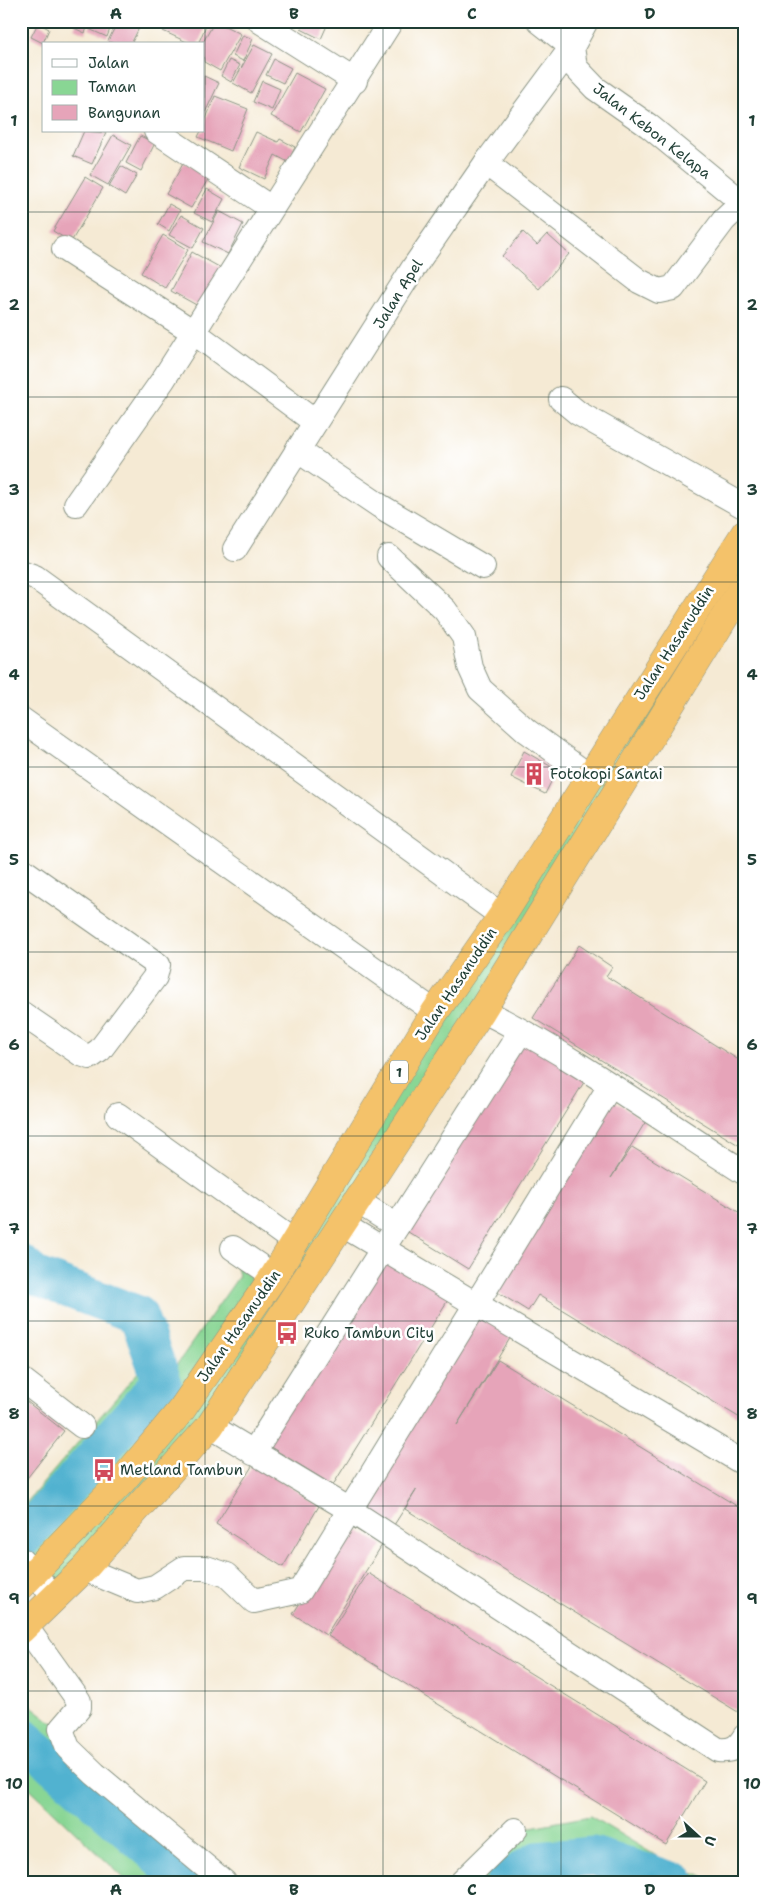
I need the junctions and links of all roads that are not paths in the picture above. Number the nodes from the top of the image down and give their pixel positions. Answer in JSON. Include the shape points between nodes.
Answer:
{"nodes":[{"id":1,"x":260,"y":21,"type":"edge"},
{"id":2,"x":391,"y":21,"type":"edge"},
{"id":3,"x":539,"y":21,"type":"edge"},
{"id":4,"x":586,"y":21,"type":"edge"},
{"id":5,"x":572,"y":47,"type":"junction"},
{"id":6,"x":355,"y":81,"type":"junction"},
{"id":7,"x":157,"y":132,"type":"edge"},
{"id":8,"x":486,"y":163,"type":"junction"},
{"id":9,"x":743,"y":204,"type":"edge"},
{"id":10,"x":271,"y":208,"type":"junction"},
{"id":11,"x":64,"y":249,"type":"dead end"},
{"id":12,"x":192,"y":332,"type":"junction"},
{"id":13,"x":561,"y":399,"type":"dead end"},
{"id":14,"x":315,"y":422,"type":"junction"},
{"id":15,"x":297,"y":450,"type":"junction"},
{"id":16,"x":76,"y":504,"type":"dead end"},
{"id":17,"x":745,"y":507,"type":"edge"},
{"id":18,"x":745,"y":533,"type":"edge"},
{"id":19,"x":235,"y":549,"type":"dead end"},
{"id":20,"x":389,"y":557,"type":"dead end"},
{"id":21,"x":483,"y":568,"type":"dead end"},
{"id":22,"x":21,"y":572,"type":"edge"},
{"id":23,"x":745,"y":584,"type":"edge"},
{"id":24,"x":21,"y":719,"type":"edge"},
{"id":25,"x":589,"y":776,"type":"junction"},
{"id":26,"x":21,"y":869,"type":"edge"},
{"id":27,"x":502,"y":916,"type":"junction"},
{"id":28,"x":427,"y":1006,"type":"junction"},
{"id":29,"x":482,"y":1010,"type":"junction"},
{"id":30,"x":21,"y":1013,"type":"edge"},
{"id":31,"x":515,"y":1028,"type":"junction"},
{"id":32,"x":610,"y":1086,"type":"junction"},
{"id":33,"x":118,"y":1115,"type":"dead end"},
{"id":34,"x":745,"y":1174,"type":"edge"},
{"id":35,"x":357,"y":1201,"type":"junction"},
{"id":36,"x":341,"y":1224,"type":"junction"},
{"id":37,"x":397,"y":1226,"type":"junction"},
{"id":38,"x":296,"y":1243,"type":"junction"},
{"id":39,"x":233,"y":1248,"type":"dead end"},
{"id":40,"x":382,"y":1250,"type":"junction"},
{"id":41,"x":274,"y":1276,"type":"junction"},
{"id":42,"x":476,"y":1306,"type":"junction"},
{"id":43,"x":21,"y":1379,"type":"edge"},
{"id":44,"x":82,"y":1426,"type":"dead end"},
{"id":45,"x":210,"y":1426,"type":"junction"},
{"id":46,"x":253,"y":1453,"type":"junction"},
{"id":47,"x":745,"y":1464,"type":"edge"},
{"id":48,"x":350,"y":1510,"type":"junction"},
{"id":49,"x":84,"y":1569,"type":"junction"},
{"id":50,"x":25,"y":1571,"type":"edge"},
{"id":51,"x":54,"y":1596,"type":"junction"},
{"id":52,"x":23,"y":1625,"type":"edge"},
{"id":53,"x":745,"y":1736,"type":"edge"},
{"id":54,"x":515,"y":1830,"type":"dead end"},
{"id":55,"x":224,"y":1882,"type":"edge"},
{"id":56,"x":462,"y":1882,"type":"edge"}],
"edges":[{"from":1,"to":6,"type":"street"},
{"from":2,"to":6,"type":"street"},
{"from":3,"to":5,"type":"street"},
{"from":4,"to":5,"type":"street"},
{"from":5,"to":8,"type":"street","name":"Jalan Apel"},
{"from":5,"to":9,"type":"street","name":"Jalan Kebon Kelapa","via":[[576,67],[596,88],[649,126]]},
{"from":6,"to":10,"type":"street"},
{"from":7,"to":10,"type":"street"},
{"from":8,"to":9,"type":"street","via":[[640,281],[659,292],[673,288],[724,220]]},
{"from":8,"to":14,"type":"street","name":"Jalan Apel","via":[[414,267]]},
{"from":10,"to":12,"type":"street"},
{"from":11,"to":12,"type":"street"},
{"from":12,"to":14,"type":"street"},
{"from":12,"to":16,"type":"street","via":[[163,380]]},
{"from":13,"to":17,"type":"street","via":[[578,413]]},
{"from":14,"to":15,"type":"street","name":"Jalan Apel"},
{"from":15,"to":19,"type":"street","name":"Jalan Apel"},
{"from":15,"to":21,"type":"street","via":[[380,506]]},
{"from":18,"to":25,"type":"highway","name":"Jalan Hasanuddin","number":"1"},
{"from":20,"to":25,"type":"street","via":[[445,610],[464,637],[470,667],[480,689],[526,731]]},
{"from":22,"to":27,"type":"street","via":[[35,576]]},
{"from":23,"to":29,"type":"highway","name":"Jalan Hasanuddin","number":"1"},
{"from":24,"to":28,"type":"street"},
{"from":25,"to":27,"type":"highway","name":"Jalan Hasanuddin","number":"1"},
{"from":26,"to":30,"type":"street","via":[[158,965],[155,977],[100,1050],[90,1056],[80,1054]]},
{"from":27,"to":28,"type":"highway","name":"Jalan Hasanuddin","number":"1"},
{"from":28,"to":38,"type":"highway","name":"Jalan Hasanuddin","number":"1"},
{"from":29,"to":31,"type":"street"},
{"from":29,"to":35,"type":"highway","name":"Jalan Hasanuddin","number":"1"},
{"from":31,"to":32,"type":"street"},
{"from":31,"to":37,"type":"street"},
{"from":32,"to":34,"type":"street"},
{"from":32,"to":42,"type":"street"},
{"from":33,"to":38,"type":"street"},
{"from":35,"to":36,"type":"highway","name":"Jalan Hasanuddin","number":"1"},
{"from":35,"to":37,"type":"street"},
{"from":36,"to":40,"type":"street"},
{"from":36,"to":45,"type":"highway","name":"Jalan Hasanuddin","number":"1"},
{"from":37,"to":40,"type":"street"},
{"from":38,"to":41,"type":"highway","name":"Jalan Hasanuddin","number":"1"},
{"from":39,"to":41,"type":"street"},
{"from":40,"to":42,"type":"street"},
{"from":40,"to":46,"type":"street"},
{"from":41,"to":50,"type":"highway","name":"Jalan Hasanuddin","number":"1","via":[[182,1409],[122,1481]]},
{"from":42,"to":47,"type":"street"},
{"from":42,"to":48,"type":"street"},
{"from":43,"to":44,"type":"street"},
{"from":45,"to":46,"type":"street"},
{"from":45,"to":49,"type":"highway","name":"Jalan Hasanuddin","number":"1"},
{"from":46,"to":48,"type":"street"},
{"from":48,"to":49,"type":"street","via":[[300,1592],[254,1601],[227,1575],[195,1567],[184,1568],[155,1587],[137,1591]]},
{"from":48,"to":53,"type":"street","via":[[718,1750],[734,1749]]},
{"from":49,"to":51,"type":"highway","name":"Jalan Hasanuddin","number":"1"},
{"from":50,"to":51,"type":"street"},
{"from":51,"to":52,"type":"highway","name":"Jalan Hasanuddin","number":"1"},
{"from":52,"to":55,"type":"street","via":[[79,1700],[79,1708],[61,1729],[68,1748]]},
{"from":54,"to":56,"type":"street"}]}
